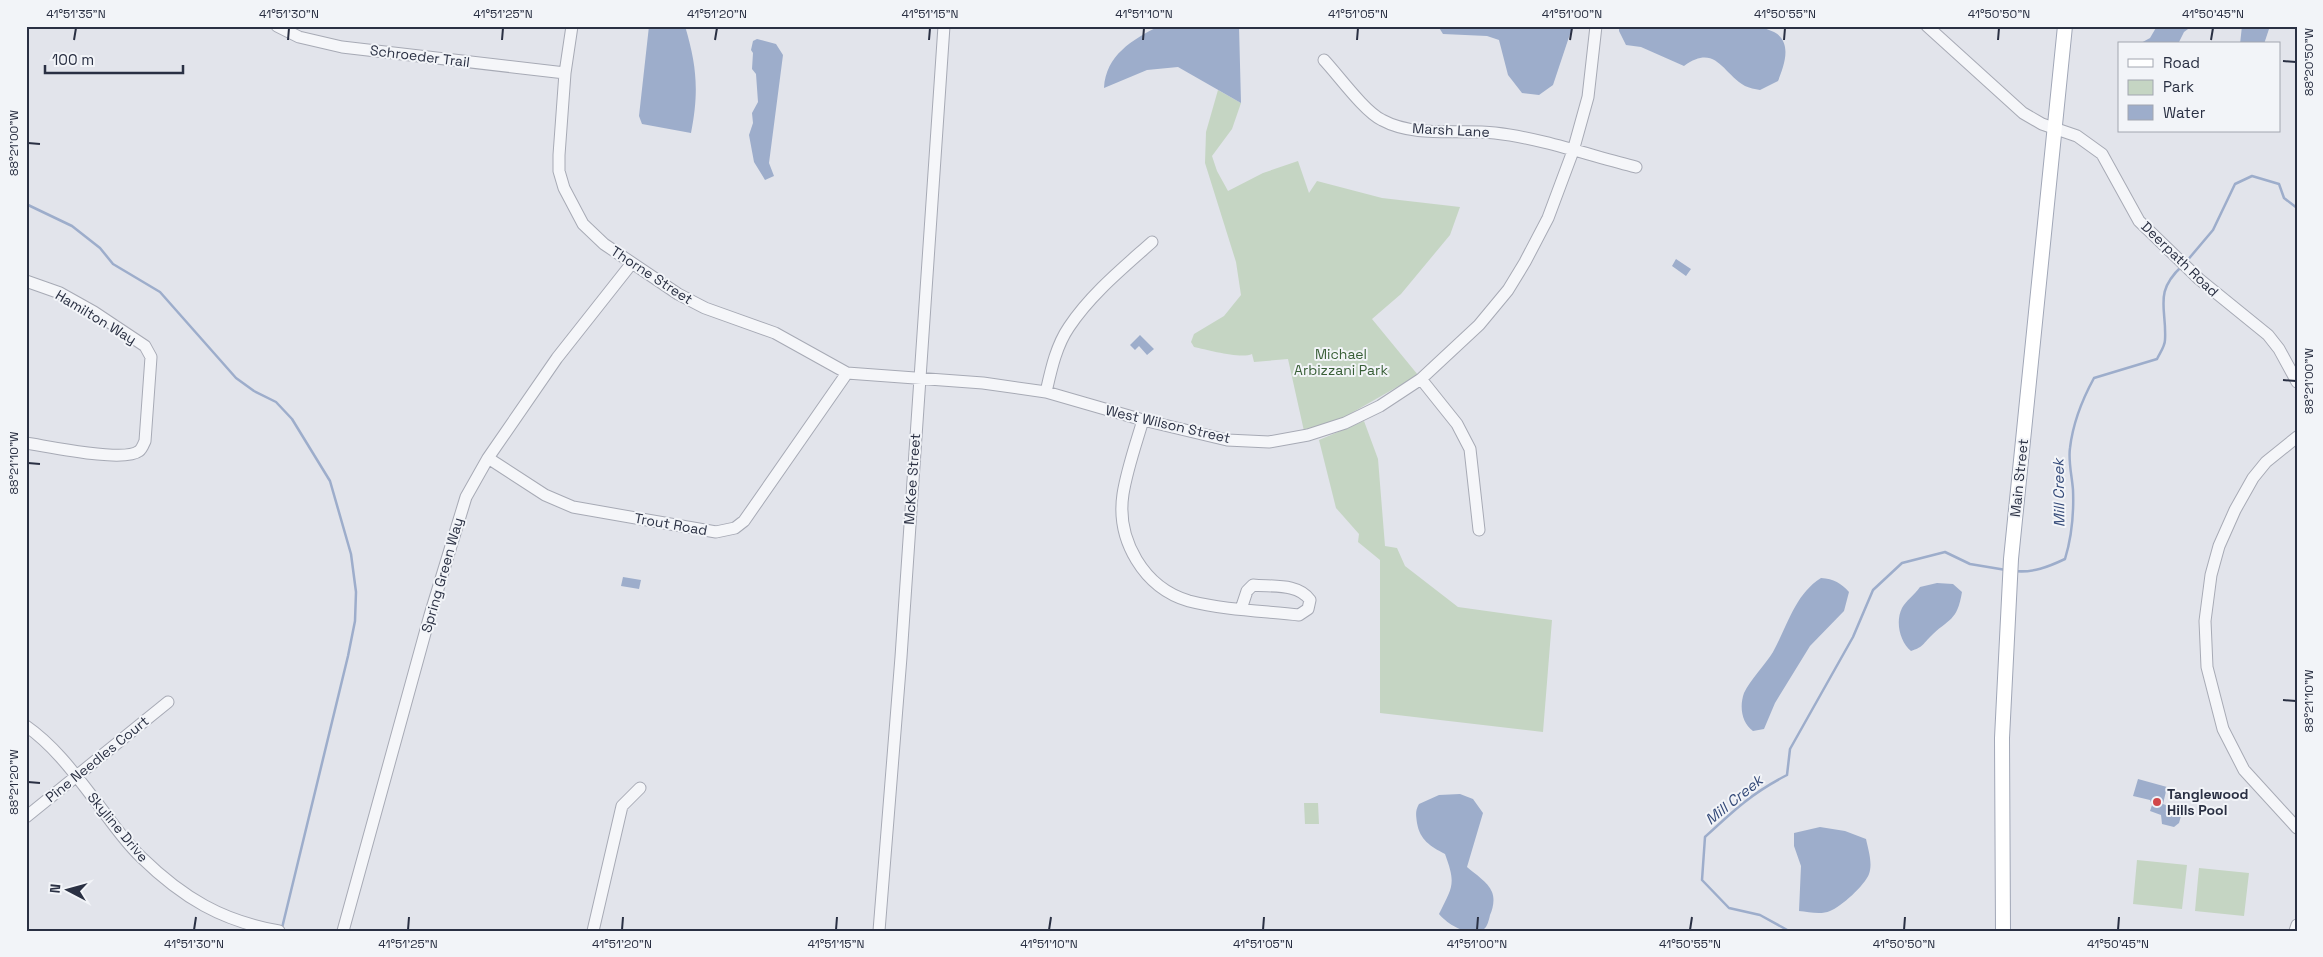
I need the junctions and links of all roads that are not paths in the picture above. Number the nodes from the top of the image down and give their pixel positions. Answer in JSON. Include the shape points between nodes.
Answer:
{"nodes":[{"id":1,"x":277,"y":26,"type":"edge"},
{"id":2,"x":572,"y":26,"type":"edge"},
{"id":3,"x":944,"y":26,"type":"edge"},
{"id":4,"x":1596,"y":26,"type":"edge"},
{"id":5,"x":1927,"y":26,"type":"edge"},
{"id":6,"x":2064,"y":26,"type":"edge"},
{"id":7,"x":1324,"y":60,"type":"dead end"},
{"id":8,"x":565,"y":73,"type":"junction"},
{"id":9,"x":2055,"y":127,"type":"junction"},
{"id":10,"x":1573,"y":151,"type":"junction"},
{"id":11,"x":1636,"y":167,"type":"dead end"},
{"id":12,"x":1152,"y":242,"type":"dead end"},
{"id":13,"x":632,"y":263,"type":"junction"},
{"id":14,"x":26,"y":281,"type":"edge"},
{"id":15,"x":847,"y":373,"type":"junction"},
{"id":16,"x":918,"y":377,"type":"junction"},
{"id":17,"x":1421,"y":379,"type":"junction"},
{"id":18,"x":2297,"y":382,"type":"edge"},
{"id":19,"x":1046,"y":392,"type":"junction"},
{"id":20,"x":1143,"y":420,"type":"junction"},
{"id":21,"x":2297,"y":437,"type":"edge"},
{"id":22,"x":26,"y":443,"type":"edge"},
{"id":23,"x":488,"y":458,"type":"junction"},
{"id":24,"x":1479,"y":530,"type":"dead end"},
{"id":25,"x":1242,"y":609,"type":"junction"},
{"id":26,"x":168,"y":702,"type":"dead end"},
{"id":27,"x":26,"y":726,"type":"edge"},
{"id":28,"x":76,"y":776,"type":"junction"},
{"id":29,"x":640,"y":788,"type":"dead end"},
{"id":30,"x":26,"y":817,"type":"edge"},
{"id":31,"x":2297,"y":828,"type":"edge"},
{"id":32,"x":2297,"y":925,"type":"edge"},
{"id":33,"x":279,"y":931,"type":"edge"},
{"id":34,"x":343,"y":931,"type":"edge"},
{"id":35,"x":593,"y":931,"type":"edge"},
{"id":36,"x":879,"y":931,"type":"edge"},
{"id":37,"x":2003,"y":931,"type":"edge"},
{"id":38,"x":2295,"y":931,"type":"edge"}],
"edges":[{"from":1,"to":8,"type":"street","name":"Schroeder Trail","via":[[299,37],[342,47]]},
{"from":2,"to":8,"type":"street","name":"Thorne Street"},
{"from":3,"to":16,"type":"street","name":"McKee Street"},
{"from":4,"to":10,"type":"street","name":"West Wilson Street","via":[[1588,96]]},
{"from":5,"to":9,"type":"street","name":"Deerpath Road","via":[[2023,113]]},
{"from":6,"to":9,"type":"main road","name":"Main Street"},
{"from":7,"to":10,"type":"street","name":"Marsh Lane","via":[[1370,111],[1391,124],[1425,130],[1496,133]]},
{"from":8,"to":13,"type":"street","name":"Thorne Street","via":[[559,155],[564,188],[583,224],[604,244]]},
{"from":9,"to":18,"type":"street","name":"Deerpath Road","via":[[2078,136],[2102,154],[2139,221],[2199,279],[2268,335]]},
{"from":9,"to":37,"type":"main road","name":"Main Street","via":[[2011,559],[2002,738]]},
{"from":10,"to":11,"type":"street","name":"Marsh Lane"},
{"from":10,"to":17,"type":"street","name":"West Wilson Street","via":[[1548,218],[1508,290],[1479,325]]},
{"from":12,"to":19,"type":"street","via":[[1090,299],[1068,328],[1055,356]]},
{"from":13,"to":15,"type":"street","name":"Thorne Street","via":[[692,302],[775,333]]},
{"from":13,"to":23,"type":"street","name":"Spring Green Way","via":[[557,358]]},
{"from":14,"to":22,"type":"street","name":"Hamilton Way","via":[[94,312],[145,346],[150,357],[145,441],[139,451],[106,455]]},
{"from":15,"to":16,"type":"street","name":"Thorne Street"},
{"from":15,"to":23,"type":"street","name":"Trout Road","via":[[744,521],[726,530],[704,530],[573,507],[545,495]]},
{"from":16,"to":19,"type":"street","name":"West Wilson Street"},
{"from":16,"to":36,"type":"street","name":"McKee Street"},
{"from":17,"to":20,"type":"street","name":"West Wilson Street","via":[[1380,406],[1345,423],[1269,442],[1227,440]]},
{"from":17,"to":24,"type":"street","via":[[1457,424],[1470,449]]},
{"from":19,"to":20,"type":"street","name":"West Wilson Street"},
{"from":20,"to":25,"type":"street","via":[[1123,494],[1122,527],[1132,552],[1146,573],[1165,590],[1189,601]]},
{"from":21,"to":31,"type":"street","via":[[2266,462],[2235,510],[2213,568],[2205,621],[2207,667],[2223,729],[2244,770]]},
{"from":23,"to":34,"type":"street","name":"Spring Green Way","via":[[466,497],[457,523]]},
{"from":25,"to":25,"type":"street","via":[[1299,616],[1308,609],[1310,600],[1295,588],[1253,585],[1247,591]]},
{"from":26,"to":28,"type":"street","name":"Pine Needles Court"},
{"from":27,"to":28,"type":"street","name":"Skyline Drive","via":[[41,736]]},
{"from":28,"to":30,"type":"street","name":"Pine Needles Court"},
{"from":28,"to":33,"type":"street","name":"Skyline Drive","via":[[140,857],[186,896],[220,915]]},
{"from":29,"to":35,"type":"street","via":[[622,806]]},
{"from":32,"to":38,"type":"street"}]}
